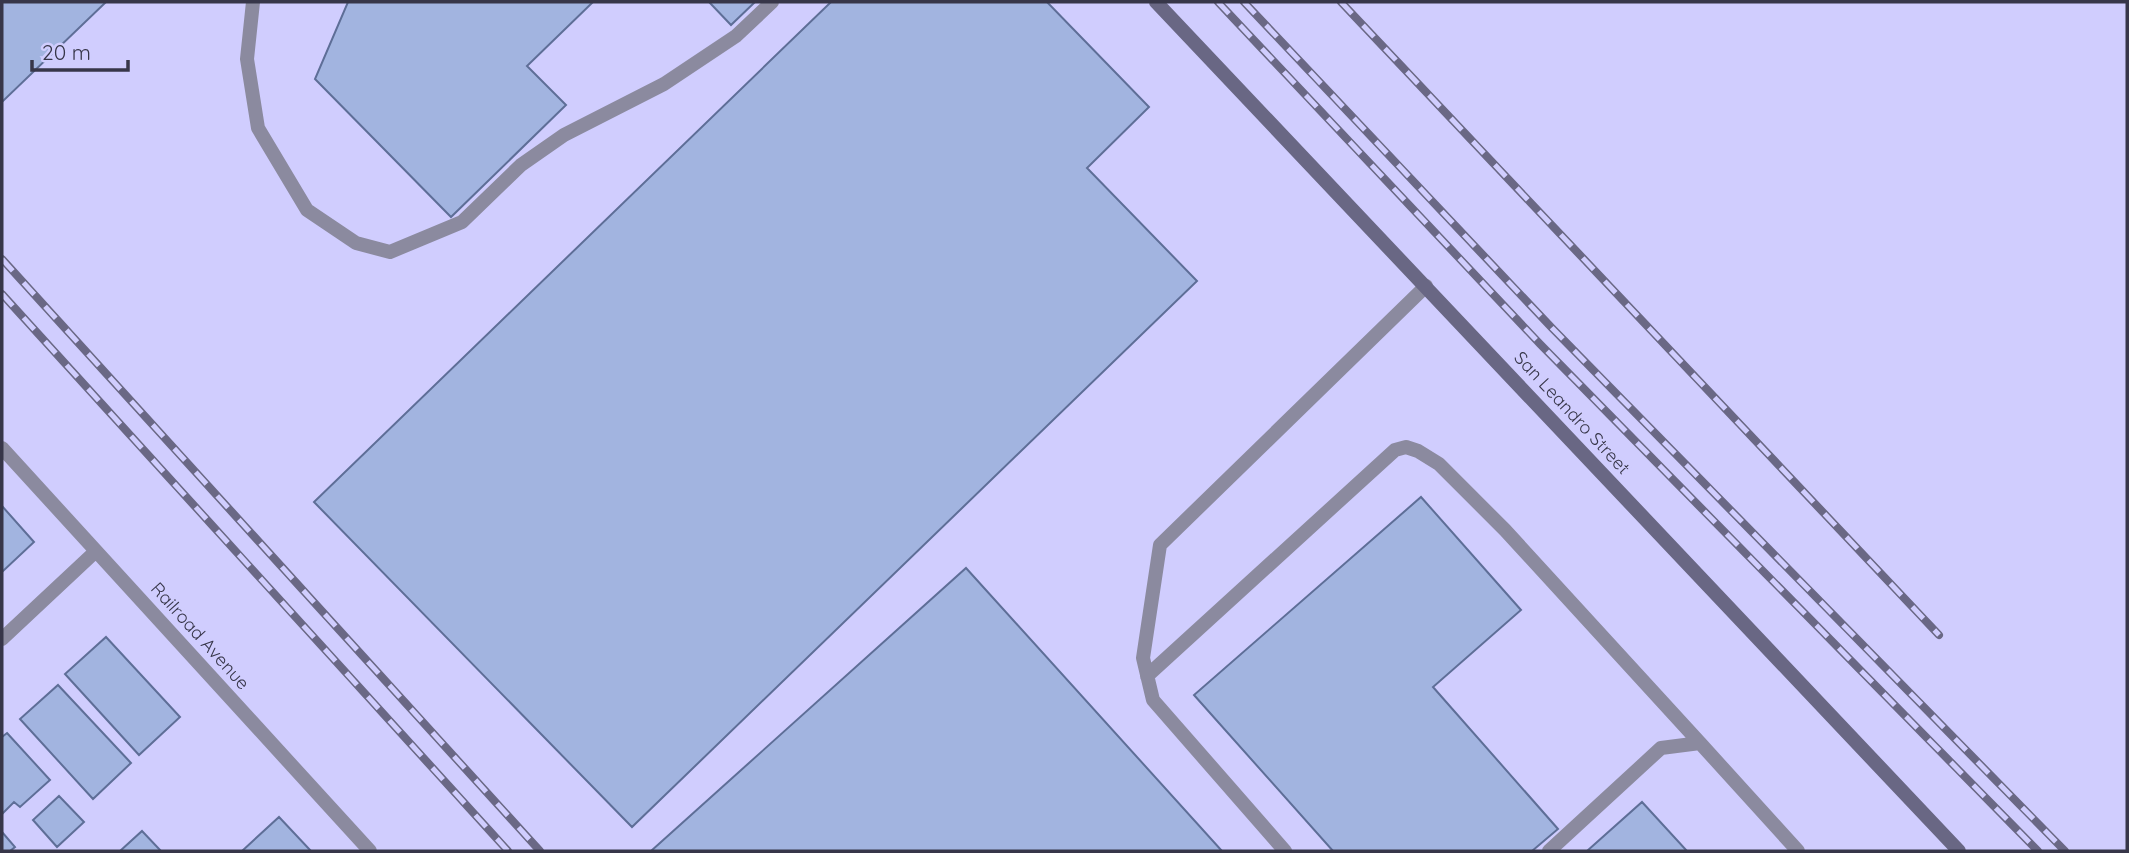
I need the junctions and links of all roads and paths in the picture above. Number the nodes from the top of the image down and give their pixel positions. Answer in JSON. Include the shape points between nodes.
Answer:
{"nodes":[{"id":1,"x":253,"y":2,"type":"edge"},
{"id":2,"x":772,"y":2,"type":"edge"},
{"id":3,"x":1156,"y":2,"type":"edge"},
{"id":4,"x":1426,"y":286,"type":"junction"},
{"id":5,"x":2,"y":448,"type":"edge"},
{"id":6,"x":96,"y":551,"type":"junction"},
{"id":7,"x":2,"y":639,"type":"edge"},
{"id":8,"x":1147,"y":676,"type":"junction"},
{"id":9,"x":1700,"y":743,"type":"junction"},
{"id":10,"x":370,"y":851,"type":"edge"},
{"id":11,"x":1285,"y":851,"type":"edge"},
{"id":12,"x":1549,"y":851,"type":"edge"},
{"id":13,"x":1798,"y":851,"type":"edge"},
{"id":14,"x":1959,"y":851,"type":"edge"}],
"edges":[{"from":1,"to":2,"type":"street","via":[[247,59],[263,138],[307,210],[356,243],[390,252],[462,222],[522,165],[564,135],[664,84],[736,36]]},
{"from":3,"to":4,"type":"main road","name":"San Leandro Street"},
{"from":4,"to":8,"type":"street","via":[[1160,545],[1143,658]]},
{"from":4,"to":14,"type":"main road","name":"San Leandro Street"},
{"from":5,"to":6,"type":"street","name":"Railroad Avenue"},
{"from":6,"to":7,"type":"street"},
{"from":6,"to":10,"type":"street","name":"Railroad Avenue"},
{"from":8,"to":9,"type":"street","via":[[1395,450],[1406,447],[1439,464],[1505,530]]},
{"from":8,"to":11,"type":"street","via":[[1153,700]]},
{"from":9,"to":12,"type":"street","via":[[1661,748]]},
{"from":9,"to":13,"type":"street"}]}
